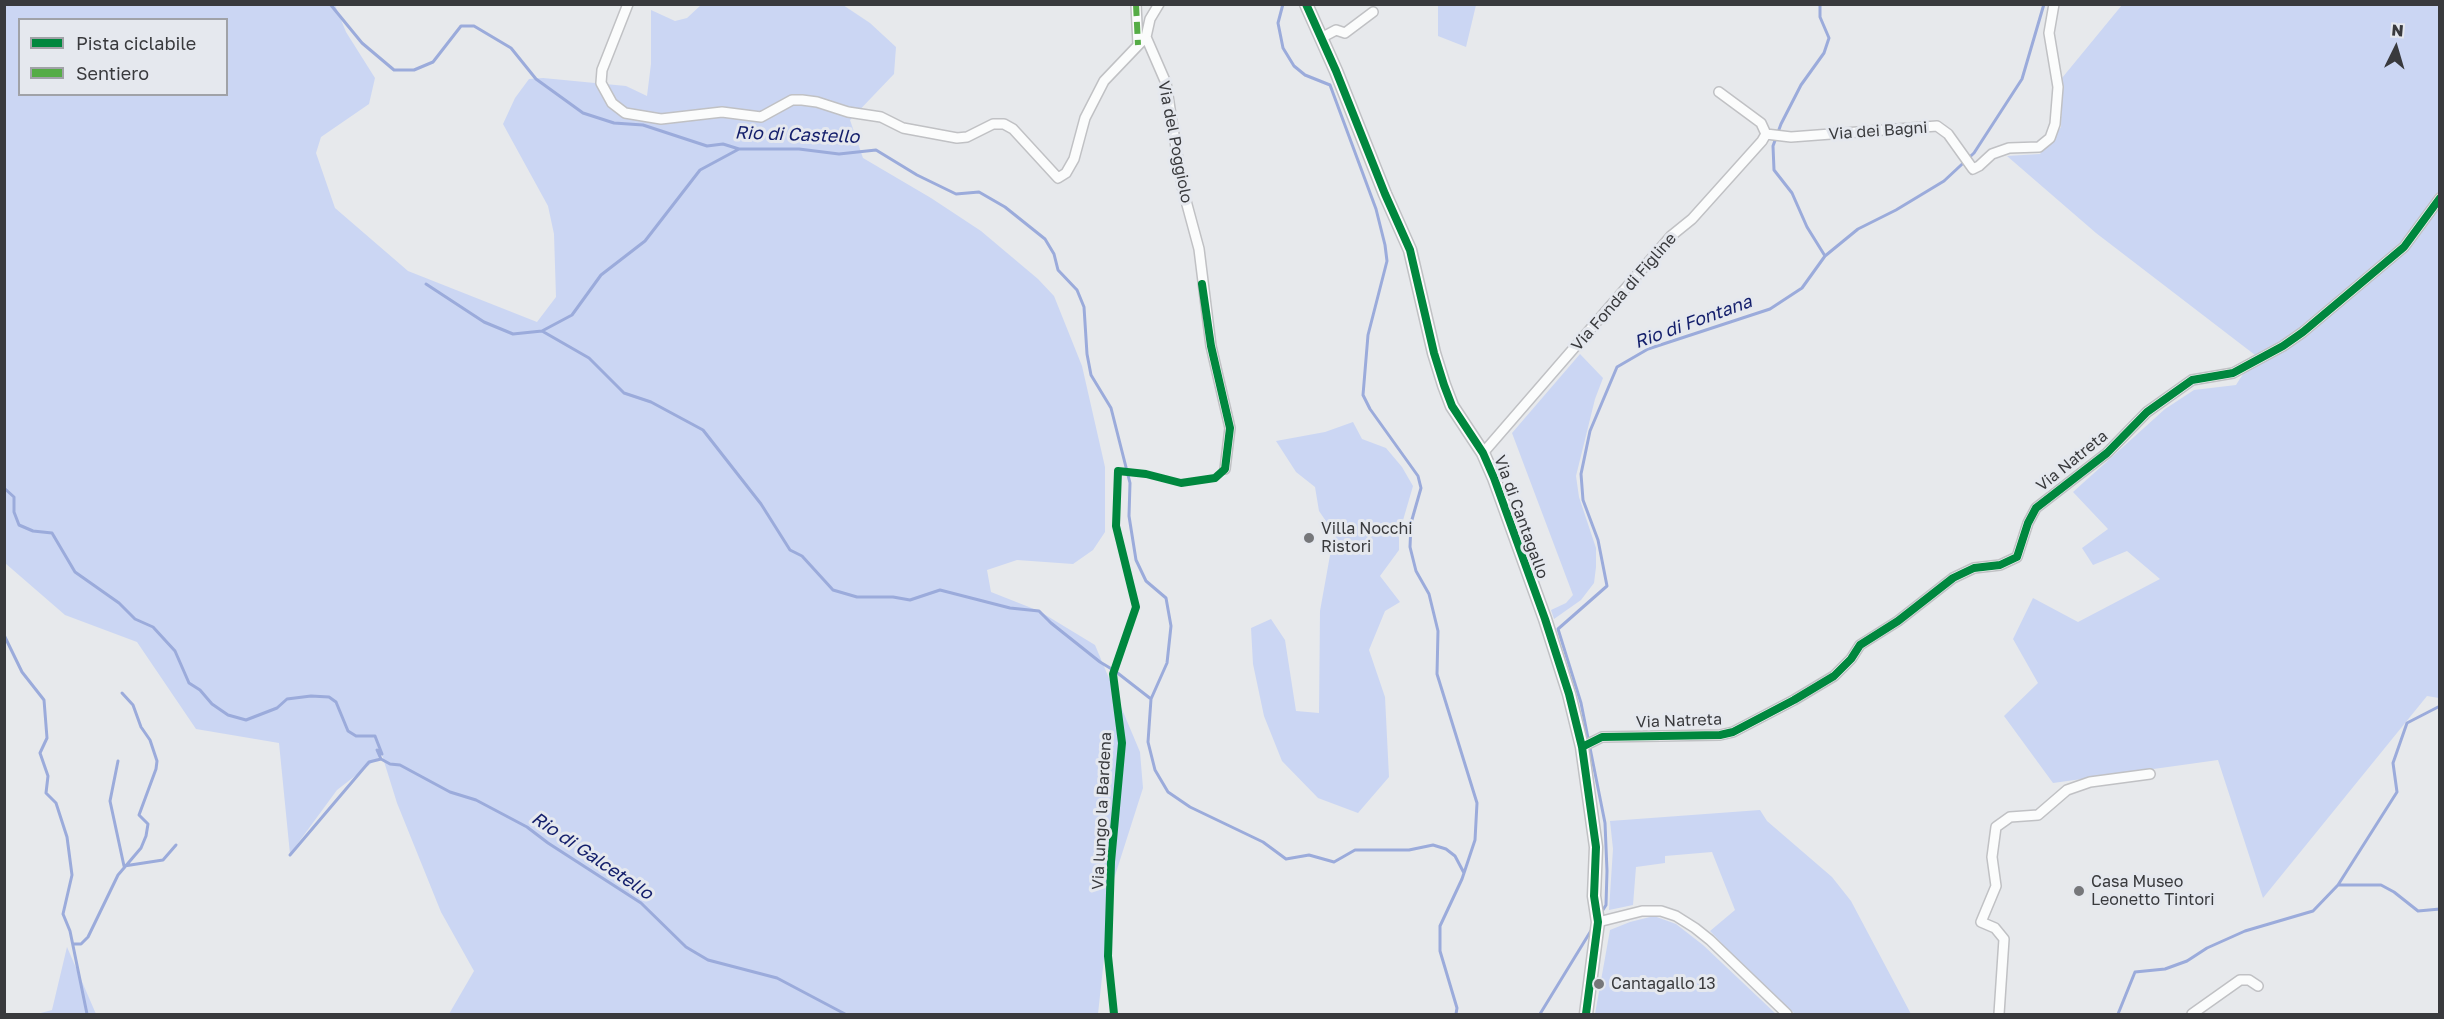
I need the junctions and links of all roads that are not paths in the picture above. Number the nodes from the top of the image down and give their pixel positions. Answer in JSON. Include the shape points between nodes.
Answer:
{"nodes":[{"id":1,"x":628,"y":4,"type":"edge"},
{"id":2,"x":1136,"y":4,"type":"edge"},
{"id":3,"x":1159,"y":4,"type":"edge"},
{"id":4,"x":1306,"y":4,"type":"edge"},
{"id":5,"x":2054,"y":4,"type":"edge"},
{"id":6,"x":1373,"y":12,"type":"dead end"},
{"id":7,"x":1146,"y":36,"type":"junction"},
{"id":8,"x":1322,"y":38,"type":"junction"},
{"id":9,"x":1138,"y":45,"type":"junction"},
{"id":10,"x":1719,"y":92,"type":"dead end"},
{"id":11,"x":1766,"y":134,"type":"junction"},
{"id":12,"x":2439,"y":198,"type":"edge"},
{"id":13,"x":1483,"y":453,"type":"junction"},
{"id":14,"x":1225,"y":469,"type":"dead end"},
{"id":15,"x":1583,"y":747,"type":"junction"},
{"id":16,"x":2150,"y":774,"type":"dead end"},
{"id":17,"x":1597,"y":917,"type":"junction"},
{"id":18,"x":2258,"y":986,"type":"dead end"},
{"id":19,"x":1586,"y":1014,"type":"edge"},
{"id":20,"x":1787,"y":1014,"type":"edge"},
{"id":21,"x":1999,"y":1014,"type":"edge"},
{"id":22,"x":2192,"y":1014,"type":"edge"}],
"edges":[{"from":1,"to":9,"type":"street","via":[[602,70],[601,83],[612,104],[625,113],[661,119],[722,112],[761,117],[792,100],[802,100],[881,117],[903,128],[957,138],[993,124],[1004,124],[1058,178],[1074,159],[1085,118],[1104,81]]},
{"from":2,"to":9,"type":"street"},
{"from":3,"to":7,"type":"street"},
{"from":4,"to":8,"type":"street","name":"Via di Cantagallo"},
{"from":5,"to":11,"type":"street","name":"Via dei Bagni","via":[[2049,33],[2058,87],[2055,124],[2050,138],[2039,147],[2009,148],[1992,154],[1973,169],[1948,134],[1937,126],[1791,137]]},
{"from":6,"to":8,"type":"street","via":[[1345,33],[1336,30]]},
{"from":7,"to":9,"type":"street"},
{"from":7,"to":14,"type":"street","name":"Via del Poggiolo","via":[[1166,83],[1182,186],[1199,249],[1211,346],[1230,428]]},
{"from":8,"to":13,"type":"street","name":"Via di Cantagallo","via":[[1410,250],[1434,353],[1452,406]]},
{"from":10,"to":11,"type":"street","via":[[1761,123]]},
{"from":11,"to":13,"type":"street","name":"Via Fonda di Figline","via":[[1692,219],[1671,236]]},
{"from":12,"to":15,"type":"street","name":"Via Natreta","via":[[2404,247],[2302,332],[2233,373],[2192,380],[2147,412],[2107,453],[2036,508],[2017,557],[1953,578],[1860,645],[1834,676],[1733,732],[1602,737]]},
{"from":13,"to":15,"type":"street","name":"Via di Cantagallo","via":[[1545,619]]},
{"from":15,"to":17,"type":"street","name":"Via di Cantagallo","via":[[1596,847]]},
{"from":16,"to":21,"type":"street","via":[[2090,782],[2067,790],[2038,815],[2010,816],[1996,828],[1992,857],[1996,886],[1981,922],[1995,928],[2004,939]]},
{"from":17,"to":19,"type":"street","name":"Via di Cantagallo"},
{"from":17,"to":20,"type":"street","via":[[1642,911],[1676,916],[1710,940]]},
{"from":18,"to":22,"type":"street","via":[[2240,980]]}]}
